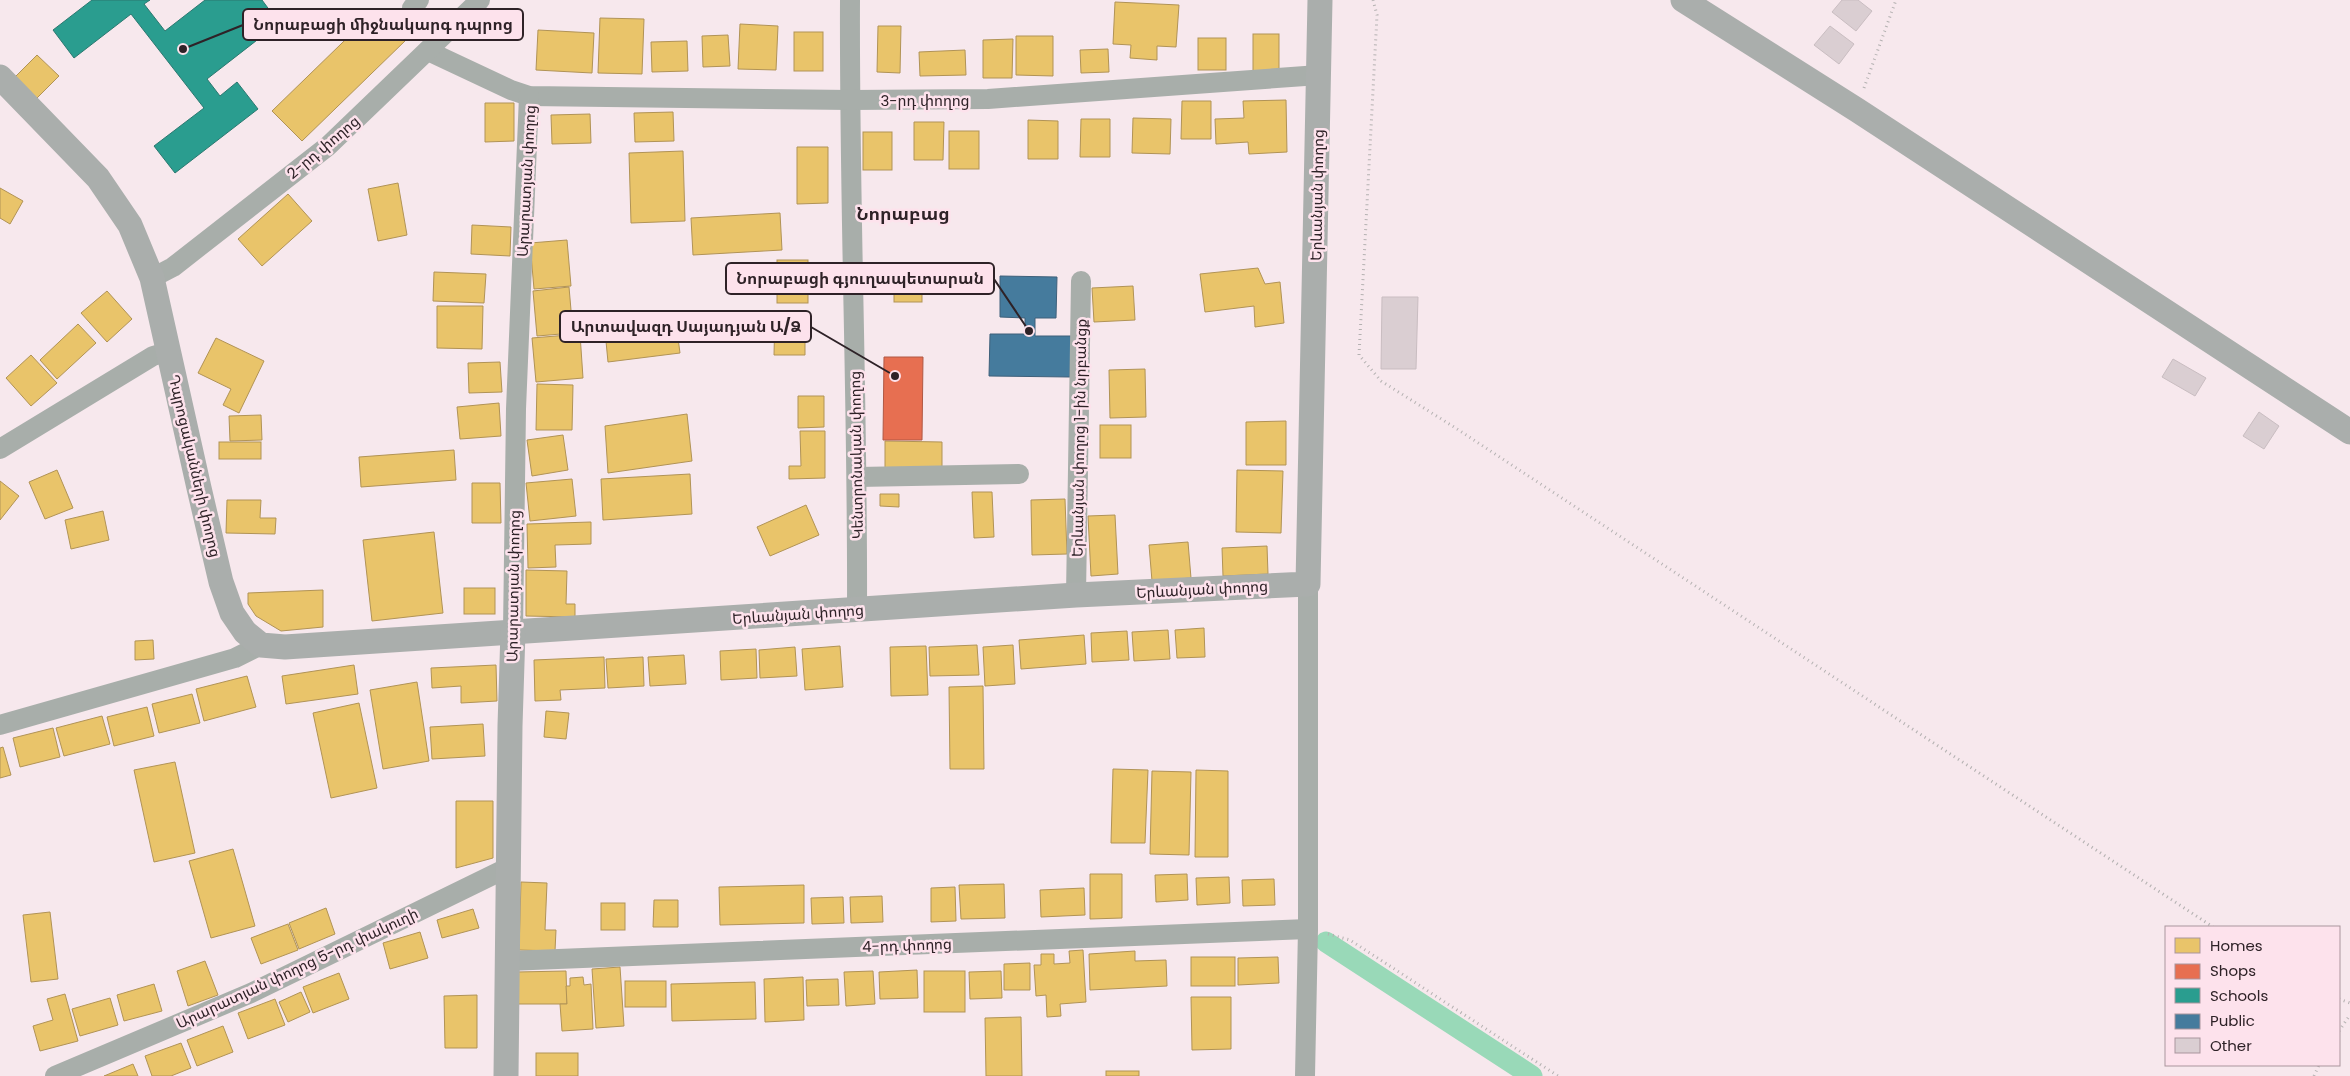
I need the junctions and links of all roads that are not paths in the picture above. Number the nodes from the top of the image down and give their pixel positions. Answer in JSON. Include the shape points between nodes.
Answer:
{"nodes":[{"id":1,"x":480,"y":0,"type":"edge"},
{"id":2,"x":850,"y":0,"type":"edge"},
{"id":3,"x":1320,"y":0,"type":"edge"},
{"id":4,"x":1683,"y":0,"type":"edge"},
{"id":5,"x":428,"y":51,"type":"junction"},
{"id":6,"x":1319,"y":75,"type":"junction"},
{"id":7,"x":0,"y":76,"type":"edge"},
{"id":8,"x":530,"y":96,"type":"junction"},
{"id":9,"x":850,"y":100,"type":"junction"},
{"id":10,"x":152,"y":278,"type":"junction"},
{"id":11,"x":1081,"y":281,"type":"dead end"},
{"id":12,"x":170,"y":351,"type":"junction"},
{"id":13,"x":2350,"y":432,"type":"edge"},
{"id":14,"x":0,"y":449,"type":"edge"},
{"id":15,"x":1020,"y":474,"type":"dead end"},
{"id":16,"x":858,"y":477,"type":"junction"},
{"id":17,"x":1308,"y":584,"type":"junction"},
{"id":18,"x":1076,"y":595,"type":"junction"},
{"id":19,"x":857,"y":611,"type":"junction"},
{"id":20,"x":513,"y":631,"type":"junction"},
{"id":21,"x":261,"y":644,"type":"junction"},
{"id":22,"x":0,"y":725,"type":"edge"},
{"id":23,"x":509,"y":867,"type":"junction"},
{"id":24,"x":1308,"y":929,"type":"junction"},
{"id":25,"x":507,"y":961,"type":"junction"},
{"id":26,"x":55,"y":1076,"type":"edge"},
{"id":27,"x":506,"y":1076,"type":"edge"},
{"id":28,"x":1305,"y":1076,"type":"edge"}],
"edges":[{"from":1,"to":5,"type":"street","name":"2-րդ փողոց"},
{"from":2,"to":9,"type":"street","name":"Կենտրոնական փողոց"},
{"from":3,"to":6,"type":"main road","name":"Երևանյան փողոց"},
{"from":4,"to":13,"type":"main road"},
{"from":5,"to":8,"type":"street","name":"3-րդ փողոց"},
{"from":5,"to":10,"type":"street","name":"2-րդ փողոց","via":[[328,146],[173,267]]},
{"from":6,"to":9,"type":"street","name":"3-րդ փողոց","via":[[988,99]]},
{"from":6,"to":17,"type":"main road","name":"Երևանյան փողոց"},
{"from":7,"to":10,"type":"main road","name":"Դպրոցականների փողոց","via":[[109,192],[130,225]]},
{"from":8,"to":9,"type":"street","name":"3-րդ փողոց"},
{"from":8,"to":20,"type":"street","name":"Արարատյան փողոց","via":[[516,409]]},
{"from":9,"to":16,"type":"street","name":"Կենտրոնական փողոց"},
{"from":10,"to":12,"type":"main road","name":"Դպրոցականների փողոց"},
{"from":11,"to":18,"type":"street","name":"Երևանյան փողոց 1-ին նրբանցք"},
{"from":12,"to":14,"type":"street","via":[[153,356]]},
{"from":12,"to":21,"type":"main road","name":"Դպրոցականների փողոց","via":[[221,582],[232,613],[245,632]]},
{"from":15,"to":16,"type":"street"},
{"from":16,"to":19,"type":"street","name":"Կենտրոնական փողոց"},
{"from":17,"to":18,"type":"main road","name":"Երևանյան փողոց"},
{"from":17,"to":24,"type":"street"},
{"from":18,"to":19,"type":"main road","name":"Երևանյան փողոց"},
{"from":19,"to":20,"type":"main road","name":"Երևանյան փողոց"},
{"from":20,"to":21,"type":"main road","via":[[285,647]]},
{"from":20,"to":23,"type":"main road","name":"Արարատյան փողոց"},
{"from":21,"to":22,"type":"street","via":[[235,658]]},
{"from":23,"to":25,"type":"main road","name":"Արարատյան փողոց"},
{"from":23,"to":26,"type":"street","name":"Արարատյան փողոց 5-րդ փակուղի","via":[[251,993]]},
{"from":24,"to":25,"type":"street","name":"4-րդ փողոց"},
{"from":24,"to":28,"type":"street"},
{"from":25,"to":27,"type":"main road","name":"Արարատյան փողոց"}]}
